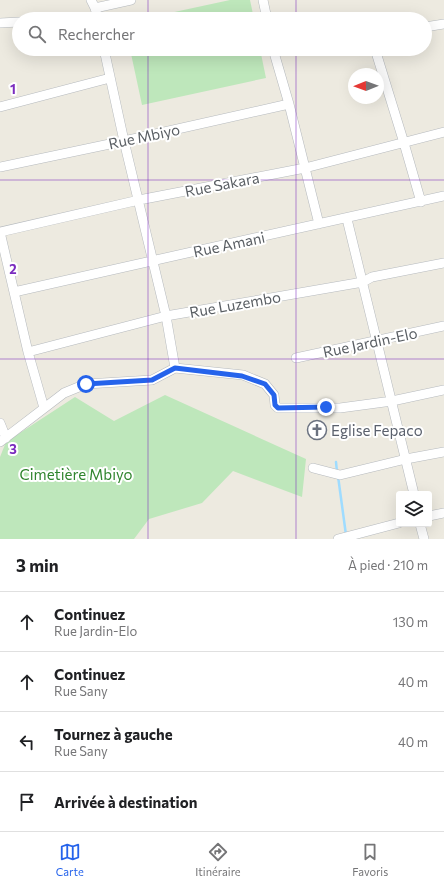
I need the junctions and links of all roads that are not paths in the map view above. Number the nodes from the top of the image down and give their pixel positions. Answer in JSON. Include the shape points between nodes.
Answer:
{"nodes":[{"id":1,"x":131,"y":0,"type":"edge"},
{"id":2,"x":263,"y":0,"type":"edge"},
{"id":3,"x":93,"y":4,"type":"edge"},
{"id":4,"x":265,"y":12,"type":"edge"},
{"id":5,"x":12,"y":22,"type":"edge"},
{"id":6,"x":0,"y":23,"type":"edge"},
{"id":7,"x":444,"y":24,"type":"edge"},
{"id":8,"x":432,"y":26,"type":"edge"},
{"id":9,"x":105,"y":56,"type":"edge"},
{"id":10,"x":275,"y":56,"type":"edge"},
{"id":11,"x":377,"y":56,"type":"edge"},
{"id":12,"x":110,"y":78,"type":"junction"},
{"id":13,"x":289,"y":104,"type":"junction"},
{"id":14,"x":0,"y":107,"type":"edge"},
{"id":15,"x":444,"y":132,"type":"edge"},
{"id":16,"x":124,"y":141,"type":"junction"},
{"id":17,"x":404,"y":143,"type":"junction"},
{"id":18,"x":0,"y":167,"type":"edge"},
{"id":19,"x":305,"y":168,"type":"junction"},
{"id":20,"x":444,"y":196,"type":"edge"},
{"id":21,"x":139,"y":200,"type":"junction"},
{"id":22,"x":421,"y":202,"type":"junction"},
{"id":23,"x":347,"y":219,"type":"junction"},
{"id":24,"x":319,"y":224,"type":"junction"},
{"id":25,"x":0,"y":232,"type":"edge"},
{"id":26,"x":154,"y":260,"type":"junction"},
{"id":27,"x":444,"y":263,"type":"edge"},
{"id":28,"x":363,"y":282,"type":"junction"},
{"id":29,"x":14,"y":292,"type":"junction"},
{"id":30,"x":166,"y":316,"type":"junction"},
{"id":31,"x":444,"y":326,"type":"edge"},
{"id":32,"x":378,"y":341,"type":"junction"},
{"id":33,"x":28,"y":352,"type":"junction"},
{"id":34,"x":296,"y":358,"type":"dead end"},
{"id":35,"x":175,"y":368,"type":"junction"},
{"id":36,"x":444,"y":390,"type":"edge"},
{"id":37,"x":392,"y":401,"type":"junction"},
{"id":38,"x":44,"y":408,"type":"junction"},
{"id":39,"x":0,"y":423,"type":"edge"},
{"id":40,"x":3,"y":440,"type":"edge"},
{"id":41,"x":444,"y":452,"type":"edge"},
{"id":42,"x":406,"y":459,"type":"junction"},
{"id":43,"x":313,"y":468,"type":"dead end"},
{"id":44,"x":413,"y":491,"type":"edge"},
{"id":45,"x":444,"y":513,"type":"edge"},
{"id":46,"x":432,"y":515,"type":"edge"},
{"id":47,"x":396,"y":524,"type":"edge"},
{"id":48,"x":421,"y":527,"type":"edge"},
{"id":49,"x":338,"y":539,"type":"edge"},
{"id":50,"x":424,"y":539,"type":"edge"}],
"edges":[{"from":1,"to":3,"type":"street"},
{"from":2,"to":4,"type":"street"},
{"from":5,"to":6,"type":"street"},
{"from":7,"to":8,"type":"street"},
{"from":9,"to":12,"type":"street"},
{"from":10,"to":13,"type":"street"},
{"from":11,"to":17,"type":"street"},
{"from":12,"to":14,"type":"street"},
{"from":12,"to":16,"type":"street"},
{"from":13,"to":16,"type":"street","name":"Rue Mbiyo"},
{"from":13,"to":19,"type":"street"},
{"from":15,"to":17,"type":"street","name":"Rue Sakara"},
{"from":16,"to":18,"type":"street","name":"Rue Mbiyo"},
{"from":16,"to":21,"type":"street"},
{"from":17,"to":19,"type":"street","name":"Rue Sakara"},
{"from":17,"to":22,"type":"street"},
{"from":19,"to":21,"type":"street","name":"Rue Sakara"},
{"from":19,"to":24,"type":"street"},
{"from":20,"to":22,"type":"street","name":"Rue Amani"},
{"from":21,"to":25,"type":"street","name":"Rue Sakara"},
{"from":21,"to":26,"type":"street"},
{"from":22,"to":23,"type":"street","name":"Rue Amani"},
{"from":23,"to":24,"type":"street","name":"Rue Amani"},
{"from":23,"to":28,"type":"street"},
{"from":24,"to":26,"type":"street","name":"Rue Amani"},
{"from":25,"to":29,"type":"street"},
{"from":26,"to":29,"type":"street","name":"Rue Amani"},
{"from":26,"to":30,"type":"street"},
{"from":27,"to":28,"type":"street","name":"Rue Luzembo","via":[[372,277]]},
{"from":28,"to":30,"type":"street","name":"Rue Luzembo"},
{"from":28,"to":32,"type":"street"},
{"from":29,"to":33,"type":"street"},
{"from":30,"to":33,"type":"street","name":"Rue Luzembo"},
{"from":30,"to":35,"type":"street"},
{"from":31,"to":32,"type":"street","name":"Rue Jardin-Elo"},
{"from":32,"to":34,"type":"street","name":"Rue Jardin-Elo"},
{"from":32,"to":37,"type":"street"},
{"from":33,"to":38,"type":"street"},
{"from":35,"to":37,"type":"street","via":[[242,376],[265,384],[274,395],[278,408],[340,408]]},
{"from":35,"to":38,"type":"street","via":[[152,380],[86,384],[64,393]]},
{"from":36,"to":37,"type":"street"},
{"from":37,"to":42,"type":"street"},
{"from":38,"to":40,"type":"street"},
{"from":39,"to":40,"type":"street"},
{"from":41,"to":42,"type":"street"},
{"from":42,"to":43,"type":"street","via":[[335,475]]},
{"from":42,"to":44,"type":"street"},
{"from":45,"to":46,"type":"street"},
{"from":47,"to":49,"type":"street"},
{"from":48,"to":50,"type":"street"}]}
